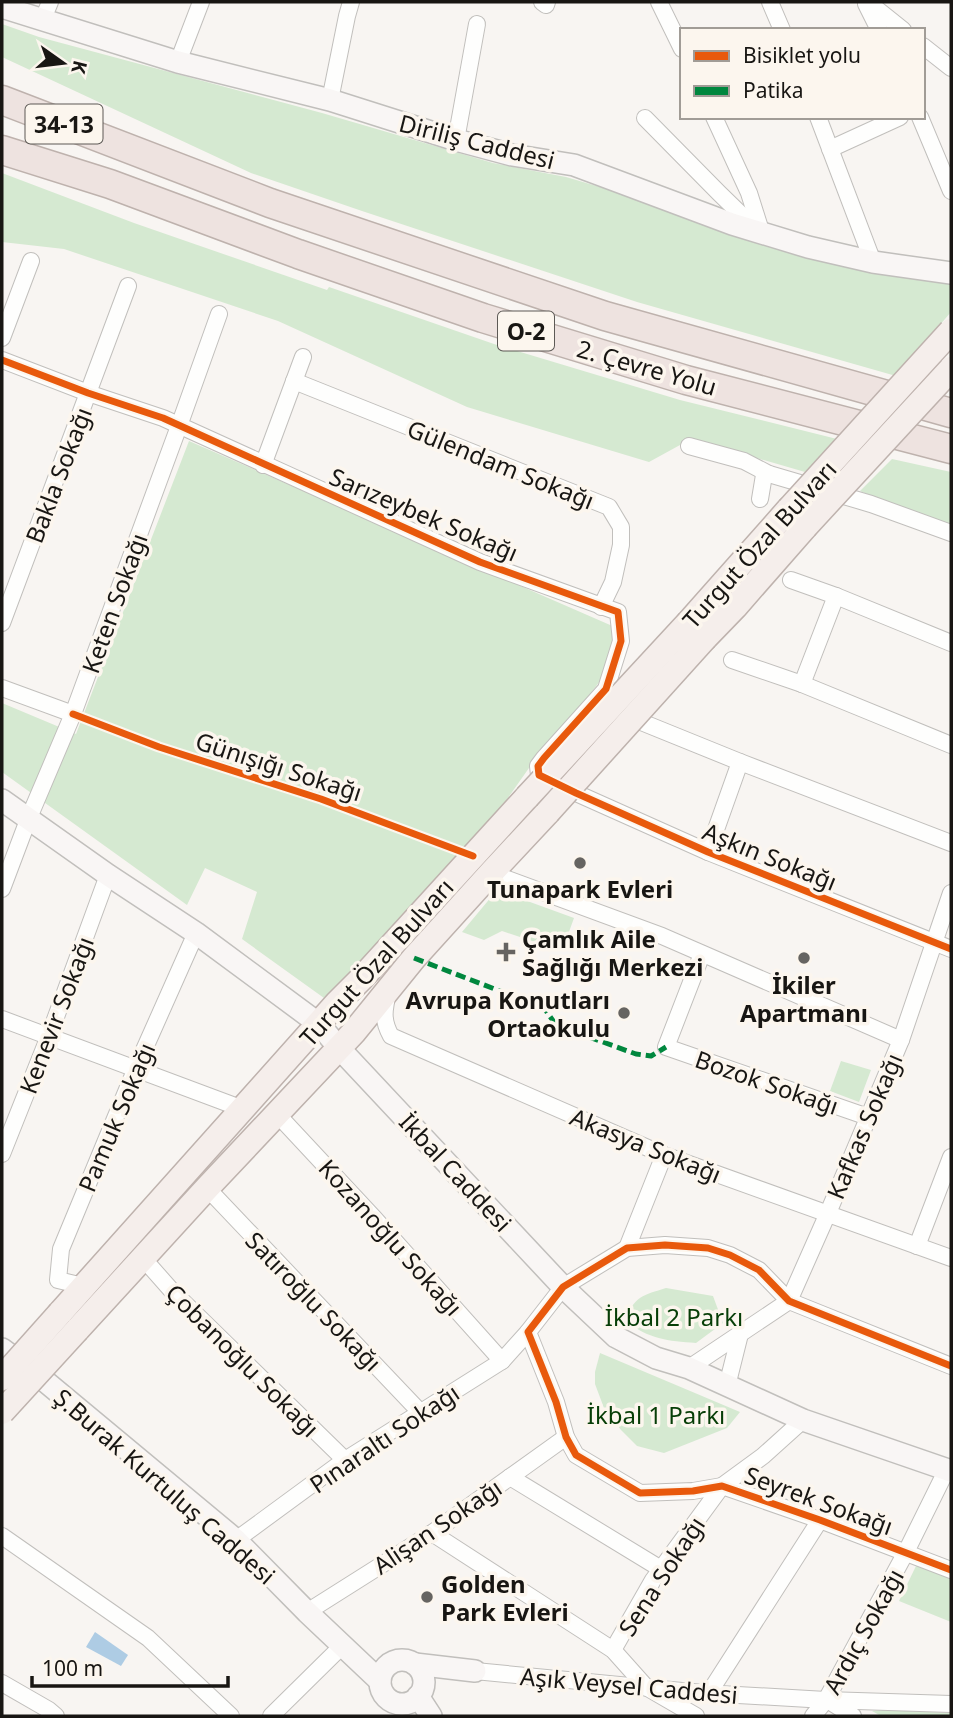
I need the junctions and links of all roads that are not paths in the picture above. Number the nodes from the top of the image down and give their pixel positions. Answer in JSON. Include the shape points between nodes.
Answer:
{"nodes":[{"id":1,"x":201,"y":2,"type":"edge"},
{"id":2,"x":351,"y":2,"type":"edge"},
{"id":3,"x":659,"y":2,"type":"edge"},
{"id":4,"x":770,"y":2,"type":"edge"},
{"id":5,"x":866,"y":2,"type":"edge"},
{"id":6,"x":2,"y":7,"type":"edge"},
{"id":7,"x":46,"y":11,"type":"edge"},
{"id":8,"x":477,"y":24,"type":"dead end"},
{"id":9,"x":781,"y":28,"type":"edge"},
{"id":10,"x":878,"y":28,"type":"edge"},
{"id":11,"x":900,"y":28,"type":"edge"},
{"id":12,"x":680,"y":44,"type":"edge"},
{"id":13,"x":925,"y":48,"type":"edge"},
{"id":14,"x":178,"y":62,"type":"junction"},
{"id":15,"x":951,"y":68,"type":"edge"},
{"id":16,"x":2,"y":89,"type":"edge"},
{"id":17,"x":2,"y":100,"type":"edge"},
{"id":18,"x":330,"y":100,"type":"junction"},
{"id":19,"x":645,"y":118,"type":"dead end"},
{"id":20,"x":714,"y":119,"type":"edge"},
{"id":21,"x":819,"y":119,"type":"edge"},
{"id":22,"x":896,"y":119,"type":"edge"},
{"id":23,"x":921,"y":119,"type":"edge"},
{"id":24,"x":2,"y":136,"type":"edge"},
{"id":25,"x":456,"y":140,"type":"junction"},
{"id":26,"x":126,"y":148,"type":"junction"},
{"id":27,"x":830,"y":149,"type":"junction"},
{"id":28,"x":2,"y":150,"type":"edge"},
{"id":29,"x":110,"y":184,"type":"junction"},
{"id":30,"x":951,"y":191,"type":"edge"},
{"id":31,"x":761,"y":233,"type":"junction"},
{"id":32,"x":31,"y":261,"type":"dead end"},
{"id":33,"x":873,"y":262,"type":"junction"},
{"id":34,"x":951,"y":273,"type":"edge"},
{"id":35,"x":128,"y":286,"type":"dead end"},
{"id":36,"x":219,"y":314,"type":"dead end"},
{"id":37,"x":951,"y":331,"type":"edge"},
{"id":38,"x":2,"y":338,"type":"edge"},
{"id":39,"x":303,"y":357,"type":"dead end"},
{"id":40,"x":2,"y":360,"type":"edge"},
{"id":41,"x":951,"y":369,"type":"edge"},
{"id":42,"x":294,"y":381,"type":"junction"},
{"id":43,"x":88,"y":393,"type":"junction"},
{"id":44,"x":951,"y":413,"type":"edge"},
{"id":45,"x":180,"y":426,"type":"junction"},
{"id":46,"x":688,"y":446,"type":"dead end"},
{"id":47,"x":951,"y":449,"type":"edge"},
{"id":48,"x":263,"y":464,"type":"junction"},
{"id":49,"x":769,"y":474,"type":"junction"},
{"id":50,"x":760,"y":499,"type":"dead end"},
{"id":51,"x":797,"y":518,"type":"junction"},
{"id":52,"x":951,"y":533,"type":"edge"},
{"id":53,"x":791,"y":580,"type":"dead end"},
{"id":54,"x":836,"y":596,"type":"junction"},
{"id":55,"x":601,"y":607,"type":"junction"},
{"id":56,"x":2,"y":623,"type":"edge"},
{"id":57,"x":697,"y":630,"type":"junction"},
{"id":58,"x":951,"y":643,"type":"edge"},
{"id":59,"x":732,"y":660,"type":"dead end"},
{"id":60,"x":802,"y":684,"type":"junction"},
{"id":61,"x":2,"y":688,"type":"edge"},
{"id":62,"x":594,"y":703,"type":"junction"},
{"id":63,"x":73,"y":714,"type":"junction"},
{"id":64,"x":951,"y":745,"type":"edge"},
{"id":65,"x":740,"y":762,"type":"junction"},
{"id":66,"x":576,"y":793,"type":"joint"},
{"id":67,"x":2,"y":800,"type":"edge"},
{"id":68,"x":28,"y":820,"type":"junction"},
{"id":69,"x":951,"y":843,"type":"edge"},
{"id":70,"x":708,"y":852,"type":"junction"},
{"id":71,"x":491,"y":873,"type":"junction"},
{"id":72,"x":108,"y":875,"type":"junction"},
{"id":73,"x":2,"y":888,"type":"edge"},
{"id":74,"x":951,"y":893,"type":"edge"},
{"id":75,"x":196,"y":933,"type":"junction"},
{"id":76,"x":933,"y":943,"type":"junction"},
{"id":77,"x":951,"y":949,"type":"edge"},
{"id":78,"x":702,"y":954,"type":"junction"},
{"id":79,"x":389,"y":991,"type":"junction"},
{"id":80,"x":2,"y":1019,"type":"edge"},
{"id":81,"x":319,"y":1024,"type":"junction"},
{"id":82,"x":49,"y":1036,"type":"junction"},
{"id":83,"x":901,"y":1040,"type":"junction"},
{"id":84,"x":339,"y":1048,"type":"junction"},
{"id":85,"x":136,"y":1068,"type":"junction"},
{"id":86,"x":243,"y":1109,"type":"junction"},
{"id":87,"x":277,"y":1114,"type":"junction"},
{"id":88,"x":868,"y":1117,"type":"junction"},
{"id":89,"x":2,"y":1154,"type":"edge"},
{"id":90,"x":664,"y":1155,"type":"junction"},
{"id":91,"x":951,"y":1157,"type":"edge"},
{"id":92,"x":206,"y":1188,"type":"junction"},
{"id":93,"x":828,"y":1213,"type":"junction"},
{"id":94,"x":917,"y":1246,"type":"junction"},
{"id":95,"x":627,"y":1248,"type":"junction"},
{"id":96,"x":142,"y":1257,"type":"junction"},
{"id":97,"x":951,"y":1258,"type":"edge"},
{"id":98,"x":83,"y":1286,"type":"junction"},
{"id":99,"x":563,"y":1287,"type":"junction"},
{"id":100,"x":789,"y":1300,"type":"junction"},
{"id":101,"x":69,"y":1321,"type":"junction"},
{"id":102,"x":528,"y":1332,"type":"junction"},
{"id":103,"x":740,"y":1334,"type":"junction"},
{"id":104,"x":2,"y":1349,"type":"edge"},
{"id":105,"x":502,"y":1361,"type":"junction"},
{"id":106,"x":951,"y":1366,"type":"edge"},
{"id":107,"x":689,"y":1368,"type":"junction"},
{"id":108,"x":2,"y":1378,"type":"edge"},
{"id":109,"x":727,"y":1386,"type":"junction"},
{"id":110,"x":2,"y":1412,"type":"edge"},
{"id":111,"x":421,"y":1413,"type":"junction"},
{"id":112,"x":803,"y":1420,"type":"junction"},
{"id":113,"x":566,"y":1437,"type":"junction"},
{"id":114,"x":345,"y":1460,"type":"junction"},
{"id":115,"x":949,"y":1470,"type":"edge"},
{"id":116,"x":510,"y":1477,"type":"junction"},
{"id":117,"x":722,"y":1486,"type":"junction"},
{"id":118,"x":820,"y":1520,"type":"junction"},
{"id":119,"x":432,"y":1533,"type":"junction"},
{"id":120,"x":2,"y":1535,"type":"edge"},
{"id":121,"x":236,"y":1540,"type":"junction"},
{"id":122,"x":906,"y":1552,"type":"junction"},
{"id":123,"x":661,"y":1569,"type":"junction"},
{"id":124,"x":951,"y":1570,"type":"edge"},
{"id":125,"x":307,"y":1612,"type":"junction"},
{"id":126,"x":347,"y":1649,"type":"junction"},
{"id":127,"x":613,"y":1650,"type":"junction"},
{"id":128,"x":415,"y":1664,"type":"junction"},
{"id":129,"x":385,"y":1671,"type":"junction"},
{"id":130,"x":475,"y":1671,"type":"junction"},
{"id":131,"x":2,"y":1683,"type":"edge"},
{"id":132,"x":646,"y":1687,"type":"junction"},
{"id":133,"x":420,"y":1691,"type":"junction"},
{"id":134,"x":709,"y":1693,"type":"junction"},
{"id":135,"x":826,"y":1700,"type":"junction"},
{"id":136,"x":951,"y":1704,"type":"edge"},
{"id":137,"x":400,"y":1709,"type":"edge"},
{"id":138,"x":49,"y":1714,"type":"edge"},
{"id":139,"x":231,"y":1716,"type":"edge"},
{"id":140,"x":271,"y":1716,"type":"edge"},
{"id":141,"x":431,"y":1716,"type":"edge"},
{"id":142,"x":696,"y":1716,"type":"edge"},
{"id":143,"x":813,"y":1716,"type":"edge"},
{"id":144,"x":853,"y":1716,"type":"edge"}],
"edges":[{"from":1,"to":14,"type":"street"},
{"from":2,"to":18,"type":"street"},
{"from":3,"to":12,"type":"street"},
{"from":4,"to":9,"type":"street"},
{"from":5,"to":10,"type":"street"},
{"from":5,"to":11,"type":"street"},
{"from":6,"to":7,"type":"street","name":"Diriliş Caddesi"},
{"from":7,"to":14,"type":"street","name":"Diriliş Caddesi"},
{"from":8,"to":25,"type":"street"},
{"from":13,"to":15,"type":"street"},
{"from":14,"to":18,"type":"street","name":"Diriliş Caddesi"},
{"from":16,"to":26,"type":"highway"},
{"from":17,"to":26,"type":"highway","number":"34-13"},
{"from":18,"to":25,"type":"street","name":"Diriliş Caddesi"},
{"from":19,"to":31,"type":"street"},
{"from":20,"to":31,"type":"street","via":[[749,193]]},
{"from":21,"to":27,"type":"street"},
{"from":22,"to":27,"type":"street"},
{"from":23,"to":30,"type":"street"},
{"from":24,"to":29,"type":"highway","number":"34-13"},
{"from":25,"to":31,"type":"street","name":"Diriliş Caddesi","via":[[574,165]]},
{"from":26,"to":44,"type":"highway","name":"2. Çevre Yolu","number":"O-2","via":[[270,203],[605,316]]},
{"from":27,"to":33,"type":"street"},
{"from":28,"to":29,"type":"highway"},
{"from":29,"to":47,"type":"highway","name":"2. Çevre Yolu","number":"O-2","via":[[483,318],[686,380]]},
{"from":31,"to":33,"type":"street","name":"Diriliş Caddesi"},
{"from":32,"to":38,"type":"street"},
{"from":33,"to":34,"type":"street","name":"Diriliş Caddesi"},
{"from":35,"to":43,"type":"street","name":"Bakla Sokağı"},
{"from":36,"to":45,"type":"street","name":"Keten Sokağı"},
{"from":37,"to":51,"type":"main road","name":"Turgut Özal Bulvarı","bridge":true},
{"from":39,"to":42,"type":"street"},
{"from":40,"to":43,"type":"street","name":"Sarızeybek Sokağı"},
{"from":41,"to":51,"type":"main road","name":"Turgut Özal Bulvarı","bridge":true},
{"from":42,"to":48,"type":"street"},
{"from":42,"to":55,"type":"street","name":"Gülendam Sokağı","via":[[609,508],[621,527],[621,544],[613,582]]},
{"from":43,"to":45,"type":"street","name":"Sarızeybek Sokağı"},
{"from":43,"to":56,"type":"street","name":"Bakla Sokağı"},
{"from":45,"to":48,"type":"street","name":"Sarızeybek Sokağı"},
{"from":45,"to":63,"type":"street","name":"Keten Sokağı"},
{"from":46,"to":49,"type":"street","via":[[744,461]]},
{"from":48,"to":55,"type":"street","name":"Sarızeybek Sokağı","via":[[480,562]]},
{"from":49,"to":50,"type":"street","via":[[764,475]]},
{"from":49,"to":52,"type":"street"},
{"from":51,"to":57,"type":"main road","name":"Turgut Özal Bulvarı"},
{"from":53,"to":54,"type":"street"},
{"from":54,"to":58,"type":"street"},
{"from":54,"to":60,"type":"street"},
{"from":55,"to":62,"type":"street","name":"Sarızeybek Sokağı","via":[[618,612],[621,641],[606,689]]},
{"from":57,"to":71,"type":"main road","name":"Turgut Özal Bulvarı","bridge":true,"via":[[548,812]]},
{"from":57,"to":81,"type":"main road","name":"Turgut Özal Bulvarı","bridge":true,"via":[[527,797]]},
{"from":59,"to":60,"type":"street"},
{"from":60,"to":64,"type":"street"},
{"from":61,"to":63,"type":"street"},
{"from":62,"to":65,"type":"street"},
{"from":62,"to":66,"type":"street","name":"Sarızeybek Sokağı","via":[[538,766],[539,775]]},
{"from":63,"to":68,"type":"street","name":"Keten Sokağı"},
{"from":65,"to":69,"type":"street"},
{"from":65,"to":70,"type":"street"},
{"from":66,"to":70,"type":"street","name":"Aşkın Sokağı"},
{"from":67,"to":68,"type":"street","name":"İkbal Caddesi"},
{"from":68,"to":72,"type":"street","name":"İkbal Caddesi"},
{"from":68,"to":73,"type":"street","name":"Keten Sokağı"},
{"from":70,"to":76,"type":"street","name":"Aşkın Sokağı"},
{"from":71,"to":78,"type":"street"},
{"from":71,"to":79,"type":"main road","name":"Turgut Özal Bulvarı"},
{"from":72,"to":75,"type":"street","name":"İkbal Caddesi"},
{"from":72,"to":82,"type":"street","name":"Kenevir Sokağı"},
{"from":74,"to":76,"type":"street","name":"Kafkas Sokağı"},
{"from":75,"to":81,"type":"street","name":"İkbal Caddesi"},
{"from":75,"to":85,"type":"street","name":"Pamuk Sokağı"},
{"from":76,"to":77,"type":"street","name":"Aşkın Sokağı"},
{"from":76,"to":83,"type":"street","name":"Kafkas Sokağı"},
{"from":78,"to":83,"type":"street"},
{"from":78,"to":88,"type":"street","name":"Bozok Sokağı","via":[[666,1047]]},
{"from":79,"to":84,"type":"main road","name":"Turgut Özal Bulvarı"},
{"from":79,"to":90,"type":"street","name":"Akasya Sokağı","via":[[384,1014],[391,1037]]},
{"from":80,"to":82,"type":"street"},
{"from":81,"to":84,"type":"street","name":"İkbal Caddesi"},
{"from":81,"to":86,"type":"main road","name":"Turgut Özal Bulvarı"},
{"from":82,"to":85,"type":"street"},
{"from":82,"to":89,"type":"street","name":"Kenevir Sokağı"},
{"from":83,"to":88,"type":"street","name":"Kafkas Sokağı"},
{"from":84,"to":87,"type":"main road","name":"Turgut Özal Bulvarı"},
{"from":84,"to":99,"type":"street","name":"İkbal Caddesi"},
{"from":85,"to":86,"type":"street"},
{"from":85,"to":98,"type":"street","name":"Pamuk Sokağı","via":[[61,1250],[58,1280]]},
{"from":86,"to":98,"type":"main road","name":"Turgut Özal Bulvarı"},
{"from":87,"to":92,"type":"main road","name":"Turgut Özal Bulvarı"},
{"from":87,"to":105,"type":"street","name":"Kozanoğlu Sokağı"},
{"from":88,"to":93,"type":"street","name":"Kafkas Sokağı"},
{"from":90,"to":93,"type":"street","name":"Akasya Sokağı"},
{"from":90,"to":95,"type":"street"},
{"from":91,"to":94,"type":"street"},
{"from":92,"to":96,"type":"main road","name":"Turgut Özal Bulvarı"},
{"from":92,"to":111,"type":"street","name":"Satıroğlu Sokağı"},
{"from":93,"to":94,"type":"street","name":"Akasya Sokağı"},
{"from":93,"to":100,"type":"street","name":"Kafkas Sokağı"},
{"from":94,"to":97,"type":"street","name":"Akasya Sokağı"},
{"from":95,"to":99,"type":"street"},
{"from":95,"to":100,"type":"street","via":[[665,1245],[708,1248],[730,1255],[760,1270]]},
{"from":96,"to":101,"type":"main road","name":"Turgut Özal Bulvarı"},
{"from":96,"to":114,"type":"street","name":"Çobanoğlu Sokağı","via":[[172,1292]]},
{"from":98,"to":101,"type":"main road","name":"Turgut Özal Bulvarı"},
{"from":99,"to":102,"type":"street"},
{"from":99,"to":107,"type":"street","name":"İkbal Caddesi","via":[[616,1338]]},
{"from":100,"to":103,"type":"street"},
{"from":100,"to":106,"type":"street"},
{"from":101,"to":108,"type":"main road","name":"Turgut Özal Bulvarı","bridge":true},
{"from":101,"to":110,"type":"main road","name":"Turgut Özal Bulvarı","bridge":true},
{"from":102,"to":105,"type":"street","name":"Pınaraltı Sokağı"},
{"from":102,"to":113,"type":"street","name":"Seyrek Sokağı"},
{"from":103,"to":107,"type":"street"},
{"from":103,"to":109,"type":"street"},
{"from":104,"to":121,"type":"street","name":"Ş.Burak Kurtuluş Caddesi"},
{"from":105,"to":111,"type":"street","name":"Pınaraltı Sokağı"},
{"from":107,"to":109,"type":"street","name":"İkbal Caddesi"},
{"from":109,"to":112,"type":"street","name":"İkbal Caddesi"},
{"from":111,"to":114,"type":"street","name":"Pınaraltı Sokağı"},
{"from":112,"to":115,"type":"street","name":"İkbal Caddesi"},
{"from":112,"to":117,"type":"street","name":"Sena Sokağı"},
{"from":113,"to":116,"type":"street","name":"Alişan Sokağı"},
{"from":113,"to":117,"type":"street","name":"Seyrek Sokağı","via":[[576,1455],[640,1493]]},
{"from":114,"to":121,"type":"street","name":"Pınaraltı Sokağı"},
{"from":115,"to":122,"type":"street","name":"Ardıç Sokağı"},
{"from":116,"to":119,"type":"street","name":"Alişan Sokağı"},
{"from":116,"to":123,"type":"street"},
{"from":117,"to":118,"type":"street","name":"Seyrek Sokağı"},
{"from":117,"to":123,"type":"street","name":"Sena Sokağı"},
{"from":118,"to":122,"type":"street","name":"Seyrek Sokağı"},
{"from":118,"to":134,"type":"street"},
{"from":119,"to":125,"type":"street","name":"Alişan Sokağı"},
{"from":119,"to":127,"type":"street"},
{"from":120,"to":139,"type":"street","via":[[148,1638]]},
{"from":121,"to":125,"type":"street","name":"Ş.Burak Kurtuluş Caddesi"},
{"from":122,"to":124,"type":"street","name":"Seyrek Sokağı"},
{"from":122,"to":135,"type":"street","name":"Ardıç Sokağı"},
{"from":123,"to":127,"type":"street","name":"Sena Sokağı"},
{"from":125,"to":126,"type":"street","name":"Ş.Burak Kurtuluş Caddesi"},
{"from":126,"to":129,"type":"street","name":"Ş.Burak Kurtuluş Caddesi"},
{"from":126,"to":140,"type":"street"},
{"from":127,"to":132,"type":"street"},
{"from":128,"to":129,"type":"street","via":[[403,1660]]},
{"from":128,"to":130,"type":"street","name":"Aşık Veysel Caddesi"},
{"from":128,"to":133,"type":"street","via":[[421,1672]]},
{"from":129,"to":137,"type":"street","via":[[383,1694]]},
{"from":130,"to":132,"type":"street","name":"Aşık Veysel Caddesi"},
{"from":130,"to":133,"type":"street","name":"Aşık Veysel Caddesi"},
{"from":131,"to":138,"type":"street"},
{"from":132,"to":134,"type":"street","name":"Aşık Veysel Caddesi"},
{"from":132,"to":142,"type":"street"},
{"from":133,"to":137,"type":"street"},
{"from":133,"to":141,"type":"street"},
{"from":134,"to":135,"type":"street","name":"Aşık Veysel Caddesi"},
{"from":135,"to":136,"type":"street","name":"Aşık Veysel Caddesi"},
{"from":135,"to":143,"type":"street","name":"Ardıç Sokağı"},
{"from":135,"to":144,"type":"street"}]}
